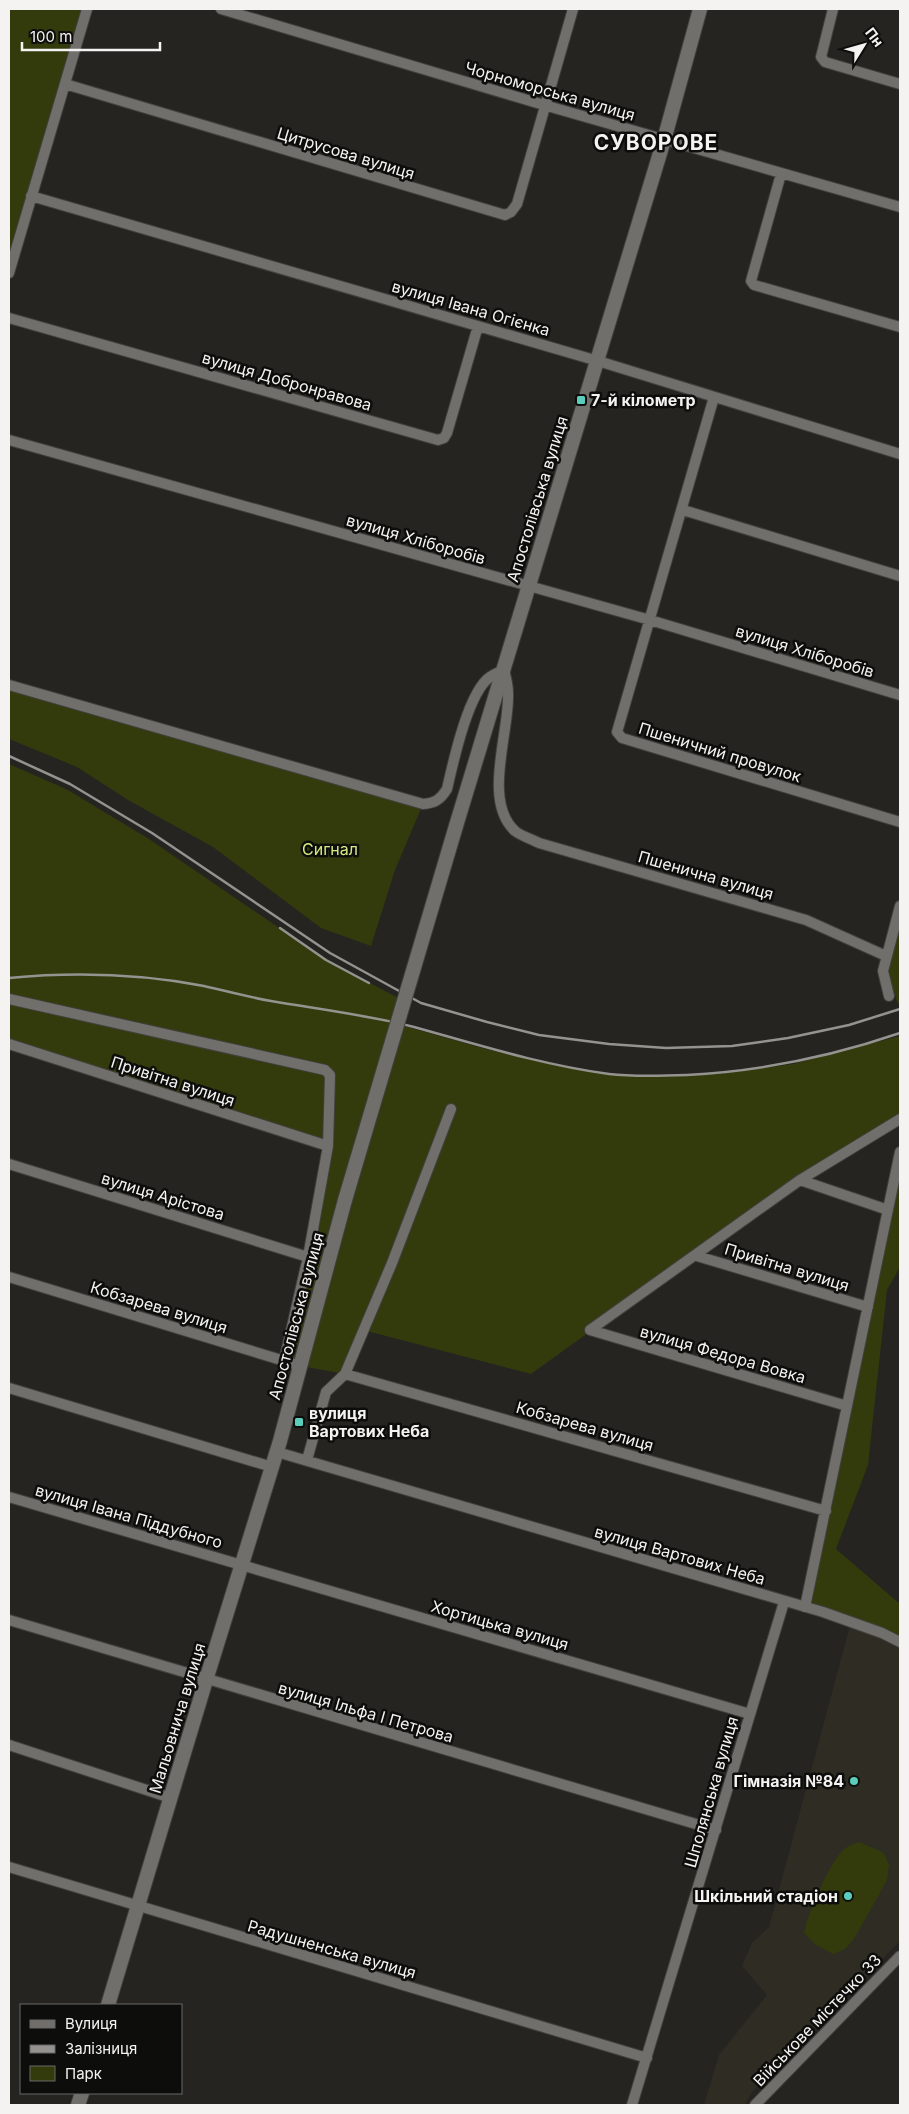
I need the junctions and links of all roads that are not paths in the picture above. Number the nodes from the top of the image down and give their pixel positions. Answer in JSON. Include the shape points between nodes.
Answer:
{"nodes":[{"id":1,"x":88,"y":9,"type":"edge"},
{"id":2,"x":221,"y":9,"type":"edge"},
{"id":3,"x":573,"y":9,"type":"edge"},
{"id":4,"x":700,"y":9,"type":"edge"},
{"id":5,"x":833,"y":9,"type":"edge"},
{"id":6,"x":65,"y":84,"type":"junction"},
{"id":7,"x":900,"y":84,"type":"edge"},
{"id":8,"x":544,"y":105,"type":"junction"},
{"id":9,"x":664,"y":140,"type":"junction"},
{"id":10,"x":781,"y":174,"type":"junction"},
{"id":11,"x":31,"y":196,"type":"junction"},
{"id":12,"x":900,"y":207,"type":"edge"},
{"id":13,"x":9,"y":273,"type":"edge"},
{"id":14,"x":9,"y":318,"type":"edge"},
{"id":15,"x":478,"y":326,"type":"junction"},
{"id":16,"x":900,"y":327,"type":"edge"},
{"id":17,"x":598,"y":361,"type":"junction"},
{"id":18,"x":714,"y":398,"type":"junction"},
{"id":19,"x":9,"y":440,"type":"edge"},
{"id":20,"x":900,"y":454,"type":"edge"},
{"id":21,"x":683,"y":510,"type":"junction"},
{"id":22,"x":900,"y":576,"type":"edge"},
{"id":23,"x":529,"y":588,"type":"junction"},
{"id":24,"x":650,"y":620,"type":"junction"},
{"id":25,"x":504,"y":670,"type":"junction"},
{"id":26,"x":9,"y":685,"type":"edge"},
{"id":27,"x":900,"y":695,"type":"edge"},
{"id":28,"x":900,"y":822,"type":"edge"},
{"id":29,"x":900,"y":906,"type":"edge"},
{"id":30,"x":886,"y":956,"type":"junction"},
{"id":31,"x":889,"y":996,"type":"dead end"},
{"id":32,"x":9,"y":999,"type":"edge"},
{"id":33,"x":9,"y":1044,"type":"edge"},
{"id":34,"x":451,"y":1109,"type":"dead end"},
{"id":35,"x":900,"y":1119,"type":"edge"},
{"id":36,"x":328,"y":1146,"type":"junction"},
{"id":37,"x":900,"y":1152,"type":"edge"},
{"id":38,"x":9,"y":1164,"type":"edge"},
{"id":39,"x":800,"y":1180,"type":"junction"},
{"id":40,"x":888,"y":1210,"type":"junction"},
{"id":41,"x":697,"y":1256,"type":"junction"},
{"id":42,"x":308,"y":1257,"type":"junction"},
{"id":43,"x":9,"y":1277,"type":"edge"},
{"id":44,"x":868,"y":1307,"type":"junction"},
{"id":45,"x":590,"y":1330,"type":"joint"},
{"id":46,"x":284,"y":1361,"type":"junction"},
{"id":47,"x":301,"y":1366,"type":"junction"},
{"id":48,"x":341,"y":1377,"type":"junction"},
{"id":49,"x":9,"y":1388,"type":"edge"},
{"id":50,"x":847,"y":1406,"type":"junction"},
{"id":51,"x":279,"y":1447,"type":"junction"},
{"id":52,"x":307,"y":1460,"type":"junction"},
{"id":53,"x":272,"y":1467,"type":"junction"},
{"id":54,"x":9,"y":1497,"type":"edge"},
{"id":55,"x":826,"y":1510,"type":"junction"},
{"id":56,"x":242,"y":1564,"type":"junction"},
{"id":57,"x":784,"y":1602,"type":"junction"},
{"id":58,"x":805,"y":1607,"type":"junction"},
{"id":59,"x":9,"y":1620,"type":"edge"},
{"id":60,"x":900,"y":1642,"type":"edge"},
{"id":61,"x":206,"y":1680,"type":"junction"},
{"id":62,"x":750,"y":1714,"type":"junction"},
{"id":63,"x":9,"y":1746,"type":"edge"},
{"id":64,"x":171,"y":1798,"type":"junction"},
{"id":65,"x":716,"y":1830,"type":"junction"},
{"id":66,"x":9,"y":1867,"type":"edge"},
{"id":67,"x":138,"y":1907,"type":"junction"},
{"id":68,"x":900,"y":1956,"type":"edge"},
{"id":69,"x":108,"y":2004,"type":"edge"},
{"id":70,"x":646,"y":2058,"type":"junction"},
{"id":71,"x":632,"y":2105,"type":"edge"},
{"id":72,"x":755,"y":2105,"type":"edge"}],
"edges":[{"from":1,"to":6,"type":"street"},
{"from":2,"to":8,"type":"street","name":"Чорноморська вулиця"},
{"from":3,"to":8,"type":"street","name":"Цитрусова вулиця"},
{"from":4,"to":9,"type":"street","name":"Апостолівська вулиця"},
{"from":5,"to":7,"type":"street","via":[[821,57],[825,62]]},
{"from":6,"to":8,"type":"street","name":"Цитрусова вулиця","via":[[498,214],[511,212],[517,204]]},
{"from":6,"to":11,"type":"street"},
{"from":8,"to":9,"type":"street","name":"Чорноморська вулиця"},
{"from":9,"to":10,"type":"street","name":"Чорноморська вулиця"},
{"from":9,"to":17,"type":"street","name":"Апостолівська вулиця"},
{"from":10,"to":12,"type":"street","name":"Чорноморська вулиця"},
{"from":10,"to":16,"type":"street","via":[[751,281],[754,285]]},
{"from":11,"to":13,"type":"street"},
{"from":11,"to":15,"type":"street","name":"вулиця Івана Огієнка"},
{"from":14,"to":15,"type":"street","name":"вулиця Добронравова","via":[[438,440],[447,433]]},
{"from":15,"to":17,"type":"street","name":"вулиця Івана Огієнка"},
{"from":17,"to":18,"type":"street","name":"вулиця Івана Огієнка"},
{"from":17,"to":23,"type":"street","name":"Апостолівська вулиця"},
{"from":18,"to":20,"type":"street","name":"вулиця Івана Огієнка"},
{"from":18,"to":21,"type":"street"},
{"from":19,"to":23,"type":"street","name":"вулиця Хліборобів","via":[[229,500]]},
{"from":21,"to":22,"type":"street"},
{"from":21,"to":24,"type":"street"},
{"from":23,"to":24,"type":"street","name":"вулиця Хліборобів"},
{"from":23,"to":25,"type":"street","name":"Апостолівська вулиця"},
{"from":24,"to":27,"type":"street","name":"вулиця Хліборобів"},
{"from":24,"to":28,"type":"street","name":"Пшеничний провулок","via":[[617,724],[617,732],[622,738]]},
{"from":25,"to":26,"type":"street","via":[[485,682],[469,710],[447,790],[432,804]]},
{"from":25,"to":30,"type":"street","name":"Пшенична вулиця","via":[[508,693],[500,799],[505,817],[515,831],[539,843],[806,920]]},
{"from":25,"to":47,"type":"street","name":"Апостолівська вулиця","bridge":true,"via":[[345,1200]]},
{"from":29,"to":30,"type":"street"},
{"from":30,"to":31,"type":"street","via":[[883,971]]},
{"from":32,"to":36,"type":"street","via":[[325,1070],[330,1075]]},
{"from":33,"to":36,"type":"street","name":"Привітна вулиця"},
{"from":34,"to":48,"type":"street","via":[[392,1263]]},
{"from":35,"to":39,"type":"street","name":"Привітна вулиця"},
{"from":36,"to":42,"type":"street"},
{"from":37,"to":40,"type":"street"},
{"from":38,"to":42,"type":"street","name":"вулиця Арістова"},
{"from":39,"to":40,"type":"street"},
{"from":39,"to":41,"type":"street","name":"Привітна вулиця"},
{"from":40,"to":44,"type":"street"},
{"from":41,"to":44,"type":"street","name":"Привітна вулиця"},
{"from":41,"to":45,"type":"street","name":"Привітна вулиця"},
{"from":42,"to":46,"type":"street"},
{"from":43,"to":46,"type":"street","name":"Кобзарева вулиця"},
{"from":44,"to":50,"type":"street"},
{"from":45,"to":50,"type":"street","name":"вулиця Федора Вовка"},
{"from":46,"to":47,"type":"street","name":"Кобзарева вулиця"},
{"from":47,"to":51,"type":"street","name":"Апостолівська вулиця"},
{"from":48,"to":52,"type":"street","via":[[326,1392]]},
{"from":48,"to":55,"type":"street","name":"Кобзарева вулиця"},
{"from":49,"to":53,"type":"street"},
{"from":50,"to":55,"type":"street"},
{"from":51,"to":52,"type":"street","name":"вулиця Вартових Неба"},
{"from":51,"to":53,"type":"street","name":"Мальовнича вулиця"},
{"from":52,"to":57,"type":"street","name":"вулиця Вартових Неба"},
{"from":53,"to":56,"type":"street","name":"Мальовнича вулиця"},
{"from":54,"to":56,"type":"street","name":"вулиця Івана Піддубного"},
{"from":55,"to":58,"type":"street"},
{"from":56,"to":61,"type":"street","name":"Мальовнича вулиця"},
{"from":56,"to":62,"type":"street","name":"Хортицька вулиця"},
{"from":57,"to":58,"type":"street","name":"вулиця Вартових Неба"},
{"from":57,"to":62,"type":"street","name":"Шполянська вулиця"},
{"from":58,"to":60,"type":"street","name":"вулиця Вартових Неба"},
{"from":59,"to":61,"type":"street","name":"вулиця Ільфа І Петрова"},
{"from":61,"to":64,"type":"street","name":"Мальовнича вулиця"},
{"from":61,"to":65,"type":"street","name":"вулиця Ільфа І Петрова"},
{"from":62,"to":65,"type":"street","name":"Шполянська вулиця"},
{"from":63,"to":64,"type":"street"},
{"from":64,"to":67,"type":"street","name":"Мальовнича вулиця"},
{"from":65,"to":70,"type":"street","name":"Шполянська вулиця"},
{"from":66,"to":67,"type":"street","name":"Радушненська вулиця"},
{"from":67,"to":69,"type":"street","name":"Мальовнича вулиця"},
{"from":67,"to":70,"type":"street","name":"Радушненська вулиця"},
{"from":68,"to":72,"type":"street","name":"Військове містечко 33"},
{"from":70,"to":71,"type":"street","name":"Шполянська вулиця"}]}
